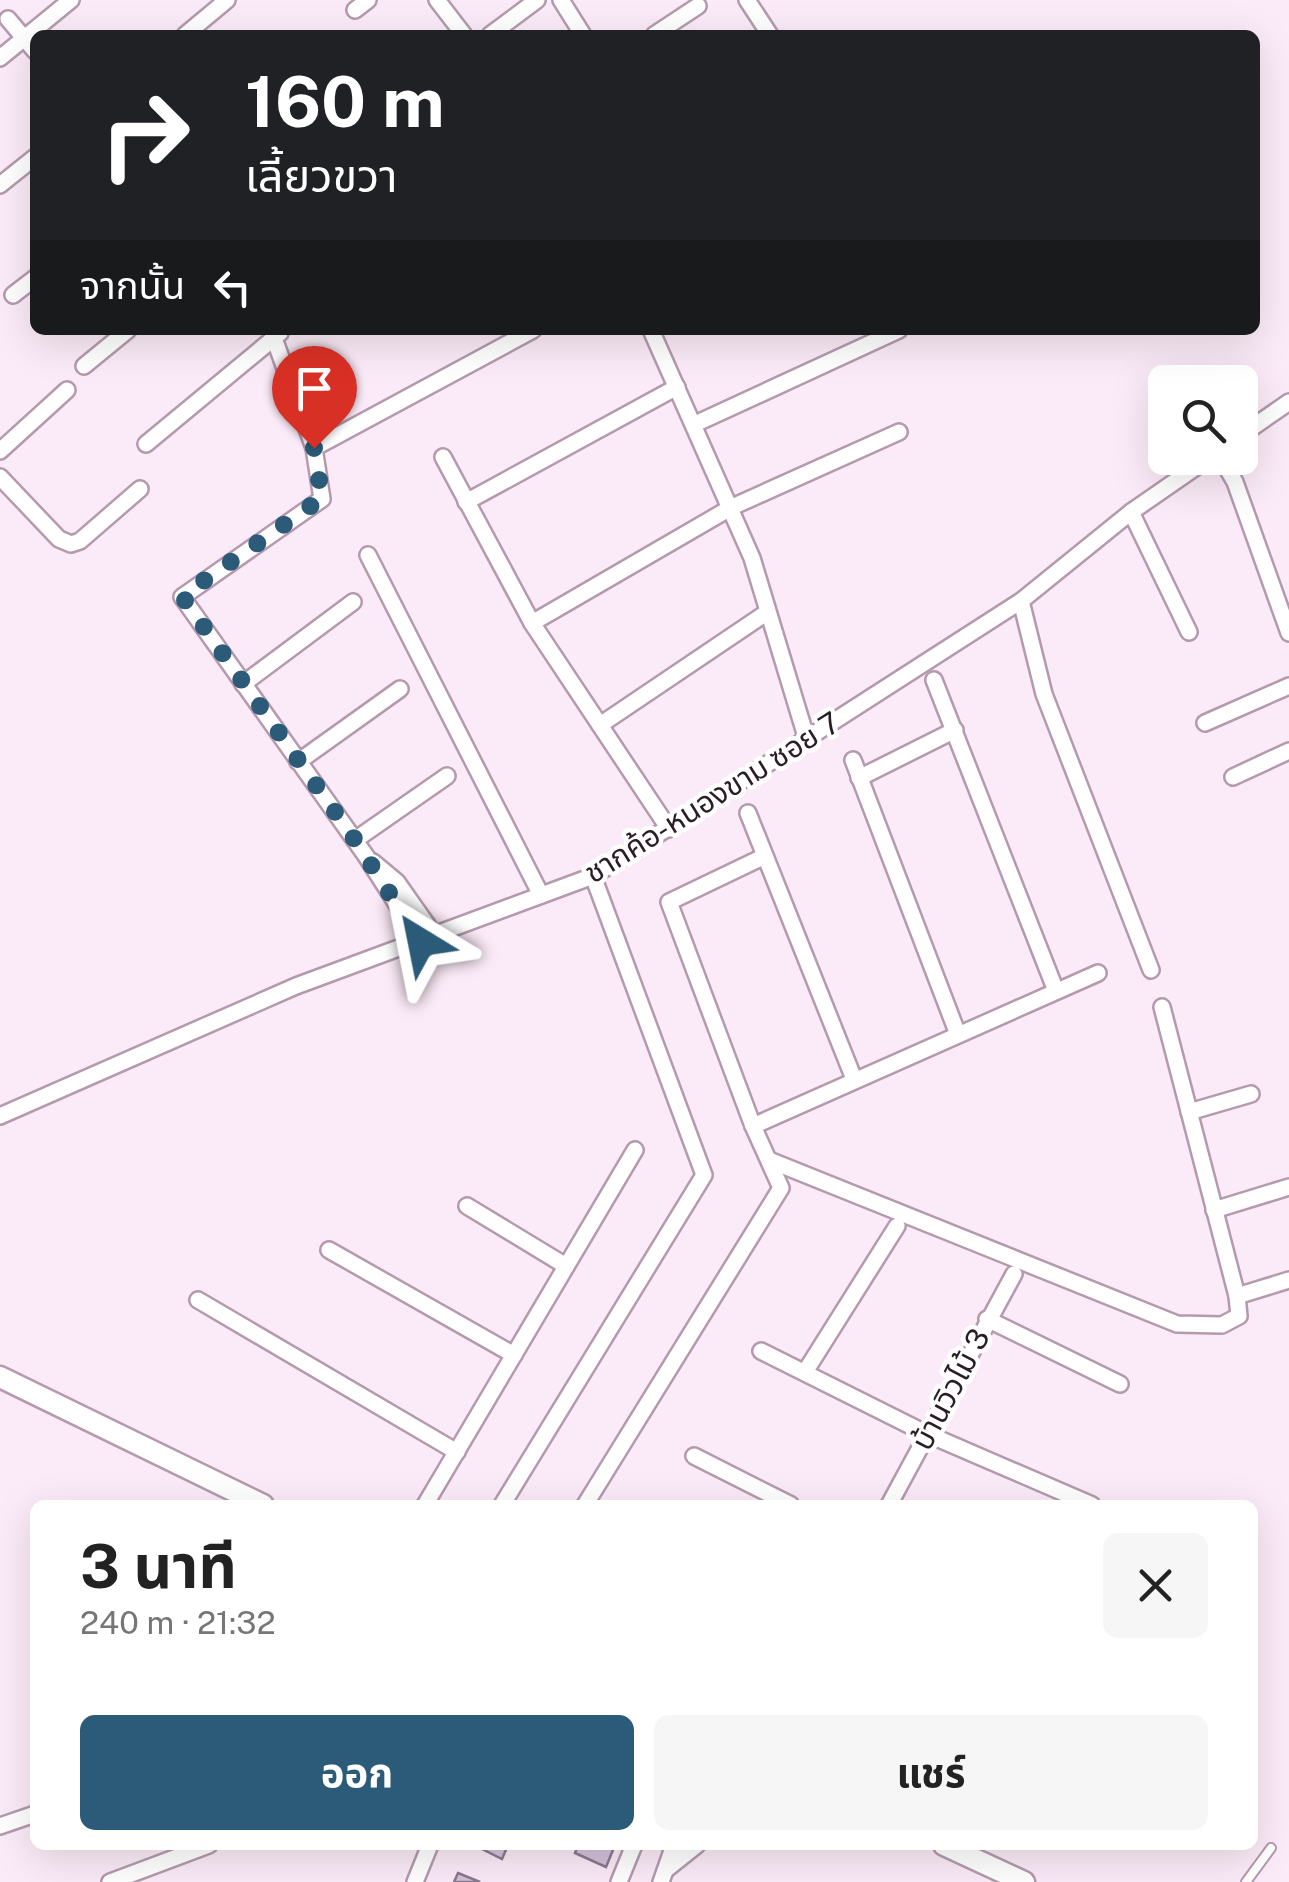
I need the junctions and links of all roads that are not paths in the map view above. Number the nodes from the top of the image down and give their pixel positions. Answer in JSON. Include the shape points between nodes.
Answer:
{"nodes":[{"id":1,"x":71,"y":0,"type":"edge"},
{"id":2,"x":228,"y":0,"type":"edge"},
{"id":3,"x":437,"y":0,"type":"edge"},
{"id":4,"x":537,"y":0,"type":"edge"},
{"id":5,"x":560,"y":0,"type":"edge"},
{"id":6,"x":747,"y":0,"type":"edge"},
{"id":7,"x":698,"y":6,"type":"dead end"},
{"id":8,"x":8,"y":18,"type":"dead end"},
{"id":9,"x":44,"y":30,"type":"edge"},
{"id":10,"x":191,"y":30,"type":"edge"},
{"id":11,"x":460,"y":30,"type":"edge"},
{"id":12,"x":497,"y":30,"type":"edge"},
{"id":13,"x":580,"y":30,"type":"edge"},
{"id":14,"x":662,"y":30,"type":"edge"},
{"id":15,"x":767,"y":30,"type":"edge"},
{"id":16,"x":30,"y":45,"type":"edge"},
{"id":17,"x":0,"y":58,"type":"edge"},
{"id":18,"x":30,"y":161,"type":"edge"},
{"id":19,"x":0,"y":185,"type":"edge"},
{"id":20,"x":30,"y":282,"type":"edge"},
{"id":21,"x":13,"y":295,"type":"dead end"},
{"id":22,"x":122,"y":335,"type":"edge"},
{"id":23,"x":273,"y":335,"type":"edge"},
{"id":24,"x":278,"y":335,"type":"edge"},
{"id":25,"x":524,"y":335,"type":"edge"},
{"id":26,"x":653,"y":335,"type":"edge"},
{"id":27,"x":888,"y":335,"type":"edge"},
{"id":28,"x":84,"y":366,"type":"dead end"},
{"id":29,"x":677,"y":387,"type":"junction"},
{"id":30,"x":67,"y":390,"type":"dead end"},
{"id":31,"x":1289,"y":402,"type":"edge"},
{"id":32,"x":695,"y":424,"type":"junction"},
{"id":33,"x":1258,"y":424,"type":"edge"},
{"id":34,"x":899,"y":432,"type":"dead end"},
{"id":35,"x":146,"y":444,"type":"dead end"},
{"id":36,"x":314,"y":448,"type":"junction"},
{"id":37,"x":0,"y":451,"type":"edge"},
{"id":38,"x":443,"y":457,"type":"dead end"},
{"id":39,"x":1184,"y":475,"type":"edge"},
{"id":40,"x":1230,"y":475,"type":"edge"},
{"id":41,"x":0,"y":478,"type":"edge"},
{"id":42,"x":140,"y":489,"type":"dead end"},
{"id":43,"x":466,"y":502,"type":"junction"},
{"id":44,"x":732,"y":507,"type":"junction"},
{"id":45,"x":1131,"y":512,"type":"junction"},
{"id":46,"x":368,"y":555,"type":"dead end"},
{"id":47,"x":353,"y":602,"type":"dead end"},
{"id":48,"x":1021,"y":602,"type":"junction"},
{"id":49,"x":766,"y":613,"type":"junction"},
{"id":50,"x":532,"y":623,"type":"junction"},
{"id":51,"x":1188,"y":632,"type":"dead end"},
{"id":52,"x":1289,"y":633,"type":"edge"},
{"id":53,"x":934,"y":680,"type":"dead end"},
{"id":54,"x":243,"y":684,"type":"junction"},
{"id":55,"x":1289,"y":686,"type":"edge"},
{"id":56,"x":400,"y":690,"type":"dead end"},
{"id":57,"x":1205,"y":723,"type":"dead end"},
{"id":58,"x":600,"y":725,"type":"junction"},
{"id":59,"x":954,"y":730,"type":"junction"},
{"id":60,"x":806,"y":740,"type":"junction"},
{"id":61,"x":1289,"y":752,"type":"edge"},
{"id":62,"x":853,"y":760,"type":"dead end"},
{"id":63,"x":298,"y":762,"type":"junction"},
{"id":64,"x":447,"y":776,"type":"dead end"},
{"id":65,"x":860,"y":778,"type":"junction"},
{"id":66,"x":1233,"y":778,"type":"dead end"},
{"id":67,"x":748,"y":814,"type":"dead end"},
{"id":68,"x":670,"y":829,"type":"junction"},
{"id":69,"x":355,"y":840,"type":"junction"},
{"id":70,"x":765,"y":856,"type":"junction"},
{"id":71,"x":593,"y":876,"type":"junction"},
{"id":72,"x":541,"y":895,"type":"junction"},
{"id":73,"x":428,"y":939,"type":"junction"},
{"id":74,"x":1151,"y":970,"type":"dead end"},
{"id":75,"x":1098,"y":973,"type":"dead end"},
{"id":76,"x":1056,"y":990,"type":"junction"},
{"id":77,"x":1162,"y":1008,"type":"dead end"},
{"id":78,"x":957,"y":1032,"type":"junction"},
{"id":79,"x":854,"y":1078,"type":"junction"},
{"id":80,"x":1251,"y":1094,"type":"dead end"},
{"id":81,"x":1189,"y":1112,"type":"junction"},
{"id":82,"x":0,"y":1116,"type":"edge"},
{"id":83,"x":753,"y":1126,"type":"junction"},
{"id":84,"x":635,"y":1150,"type":"dead end"},
{"id":85,"x":769,"y":1160,"type":"junction"},
{"id":86,"x":1289,"y":1187,"type":"edge"},
{"id":87,"x":467,"y":1206,"type":"dead end"},
{"id":88,"x":1214,"y":1210,"type":"junction"},
{"id":89,"x":897,"y":1226,"type":"dead end"},
{"id":90,"x":330,"y":1250,"type":"dead end"},
{"id":91,"x":566,"y":1266,"type":"junction"},
{"id":92,"x":1014,"y":1274,"type":"dead end"},
{"id":93,"x":1289,"y":1280,"type":"edge"},
{"id":94,"x":1237,"y":1296,"type":"junction"},
{"id":95,"x":198,"y":1300,"type":"dead end"},
{"id":96,"x":988,"y":1319,"type":"junction"},
{"id":97,"x":761,"y":1351,"type":"dead end"},
{"id":98,"x":514,"y":1354,"type":"junction"},
{"id":99,"x":805,"y":1372,"type":"junction"},
{"id":100,"x":0,"y":1376,"type":"edge"},
{"id":101,"x":1120,"y":1384,"type":"dead end"},
{"id":102,"x":925,"y":1433,"type":"junction"},
{"id":103,"x":457,"y":1452,"type":"junction"},
{"id":104,"x":694,"y":1456,"type":"dead end"},
{"id":105,"x":253,"y":1500,"type":"edge"},
{"id":106,"x":428,"y":1500,"type":"edge"},
{"id":107,"x":505,"y":1500,"type":"edge"},
{"id":108,"x":588,"y":1500,"type":"edge"},
{"id":109,"x":781,"y":1500,"type":"edge"},
{"id":110,"x":892,"y":1500,"type":"edge"},
{"id":111,"x":1080,"y":1500,"type":"edge"},
{"id":112,"x":30,"y":1816,"type":"edge"},
{"id":113,"x":6,"y":1824,"type":"edge"},
{"id":114,"x":1271,"y":1848,"type":"dead end"},
{"id":115,"x":195,"y":1850,"type":"edge"},
{"id":116,"x":428,"y":1850,"type":"edge"},
{"id":117,"x":632,"y":1850,"type":"edge"},
{"id":118,"x":672,"y":1850,"type":"edge"},
{"id":119,"x":692,"y":1850,"type":"edge"},
{"id":120,"x":954,"y":1850,"type":"edge"},
{"id":121,"x":154,"y":1866,"type":"junction"},
{"id":122,"x":664,"y":1876,"type":"edge"},
{"id":123,"x":1016,"y":1880,"type":"edge"},
{"id":124,"x":110,"y":1882,"type":"edge"},
{"id":125,"x":161,"y":1882,"type":"edge"},
{"id":126,"x":415,"y":1882,"type":"edge"},
{"id":127,"x":619,"y":1882,"type":"edge"},
{"id":128,"x":1246,"y":1882,"type":"edge"}],
"edges":[{"from":1,"to":9,"type":"street"},
{"from":2,"to":10,"type":"street"},
{"from":3,"to":11,"type":"street"},
{"from":4,"to":12,"type":"street"},
{"from":5,"to":13,"type":"street"},
{"from":6,"to":15,"type":"street"},
{"from":7,"to":14,"type":"street"},
{"from":8,"to":16,"type":"street"},
{"from":16,"to":17,"type":"street"},
{"from":18,"to":19,"type":"street"},
{"from":20,"to":21,"type":"street"},
{"from":22,"to":28,"type":"street"},
{"from":23,"to":35,"type":"street"},
{"from":24,"to":36,"type":"street"},
{"from":25,"to":36,"type":"street"},
{"from":26,"to":29,"type":"street"},
{"from":27,"to":32,"type":"street"},
{"from":29,"to":32,"type":"street"},
{"from":29,"to":43,"type":"street"},
{"from":30,"to":37,"type":"street"},
{"from":31,"to":33,"type":"street"},
{"from":32,"to":44,"type":"street"},
{"from":34,"to":44,"type":"street"},
{"from":36,"to":54,"type":"street","via":[[322,498],[182,596]]},
{"from":38,"to":43,"type":"street"},
{"from":39,"to":45,"type":"street","name":"ชากค้อ-หนองขาม ซอย 7"},
{"from":40,"to":52,"type":"street"},
{"from":41,"to":42,"type":"street","via":[[71,544]]},
{"from":43,"to":50,"type":"street"},
{"from":44,"to":49,"type":"street"},
{"from":44,"to":50,"type":"street"},
{"from":45,"to":48,"type":"street","name":"ชากค้อ-หนองขาม ซอย 7"},
{"from":45,"to":51,"type":"street"},
{"from":46,"to":72,"type":"street"},
{"from":47,"to":54,"type":"street"},
{"from":48,"to":60,"type":"street","name":"ชากค้อ-หนองขาม ซอย 7"},
{"from":48,"to":74,"type":"street","via":[[1044,694]]},
{"from":49,"to":58,"type":"street"},
{"from":49,"to":60,"type":"street"},
{"from":50,"to":58,"type":"street"},
{"from":53,"to":59,"type":"street"},
{"from":54,"to":63,"type":"street"},
{"from":55,"to":57,"type":"street"},
{"from":56,"to":63,"type":"street"},
{"from":58,"to":68,"type":"street"},
{"from":59,"to":65,"type":"street"},
{"from":59,"to":76,"type":"street"},
{"from":60,"to":68,"type":"street","name":"ชากค้อ-หนองขาม ซอย 7"},
{"from":61,"to":66,"type":"street"},
{"from":62,"to":65,"type":"street"},
{"from":63,"to":69,"type":"street"},
{"from":64,"to":69,"type":"street"},
{"from":65,"to":78,"type":"street"},
{"from":67,"to":70,"type":"street"},
{"from":68,"to":71,"type":"street","name":"ชากค้อ-หนองขาม ซอย 7"},
{"from":69,"to":73,"type":"street"},
{"from":70,"to":79,"type":"street"},
{"from":70,"to":83,"type":"street","via":[[669,902]]},
{"from":71,"to":72,"type":"street","name":"ชากค้อ-หนองขาม ซอย 7"},
{"from":71,"to":107,"type":"street","via":[[704,1175]]},
{"from":72,"to":73,"type":"street","name":"ชากค้อ-หนองขาม ซอย 7"},
{"from":73,"to":82,"type":"street","name":"ชากค้อ-หนองขาม ซอย 7","via":[[296,986]]},
{"from":75,"to":76,"type":"street"},
{"from":76,"to":78,"type":"street"},
{"from":77,"to":81,"type":"street"},
{"from":78,"to":79,"type":"street"},
{"from":79,"to":83,"type":"street"},
{"from":80,"to":81,"type":"street"},
{"from":81,"to":88,"type":"street"},
{"from":83,"to":85,"type":"street"},
{"from":84,"to":91,"type":"street"},
{"from":85,"to":94,"type":"street","via":[[1177,1324],[1229,1323],[1238,1316]]},
{"from":85,"to":108,"type":"street","via":[[782,1188]]},
{"from":86,"to":88,"type":"street"},
{"from":87,"to":91,"type":"street"},
{"from":88,"to":94,"type":"street"},
{"from":89,"to":99,"type":"street"},
{"from":90,"to":98,"type":"street"},
{"from":91,"to":98,"type":"street"},
{"from":92,"to":96,"type":"street","name":"บ้านวิวไม้ 3"},
{"from":93,"to":94,"type":"street"},
{"from":95,"to":103,"type":"street"},
{"from":96,"to":101,"type":"street"},
{"from":96,"to":102,"type":"street","name":"บ้านวิวไม้ 3"},
{"from":97,"to":99,"type":"street"},
{"from":98,"to":103,"type":"street"},
{"from":99,"to":102,"type":"street"},
{"from":100,"to":105,"type":"street"},
{"from":102,"to":110,"type":"street","name":"บ้านวิวไม้ 3"},
{"from":102,"to":111,"type":"street"},
{"from":103,"to":106,"type":"street"},
{"from":104,"to":109,"type":"street"},
{"from":112,"to":113,"type":"street"},
{"from":114,"to":128,"type":"lane"},
{"from":115,"to":121,"type":"street"},
{"from":116,"to":126,"type":"street"},
{"from":117,"to":127,"type":"street"},
{"from":118,"to":122,"type":"street"},
{"from":119,"to":122,"type":"street"},
{"from":120,"to":123,"type":"street"},
{"from":121,"to":124,"type":"street"},
{"from":121,"to":125,"type":"street"}]}
